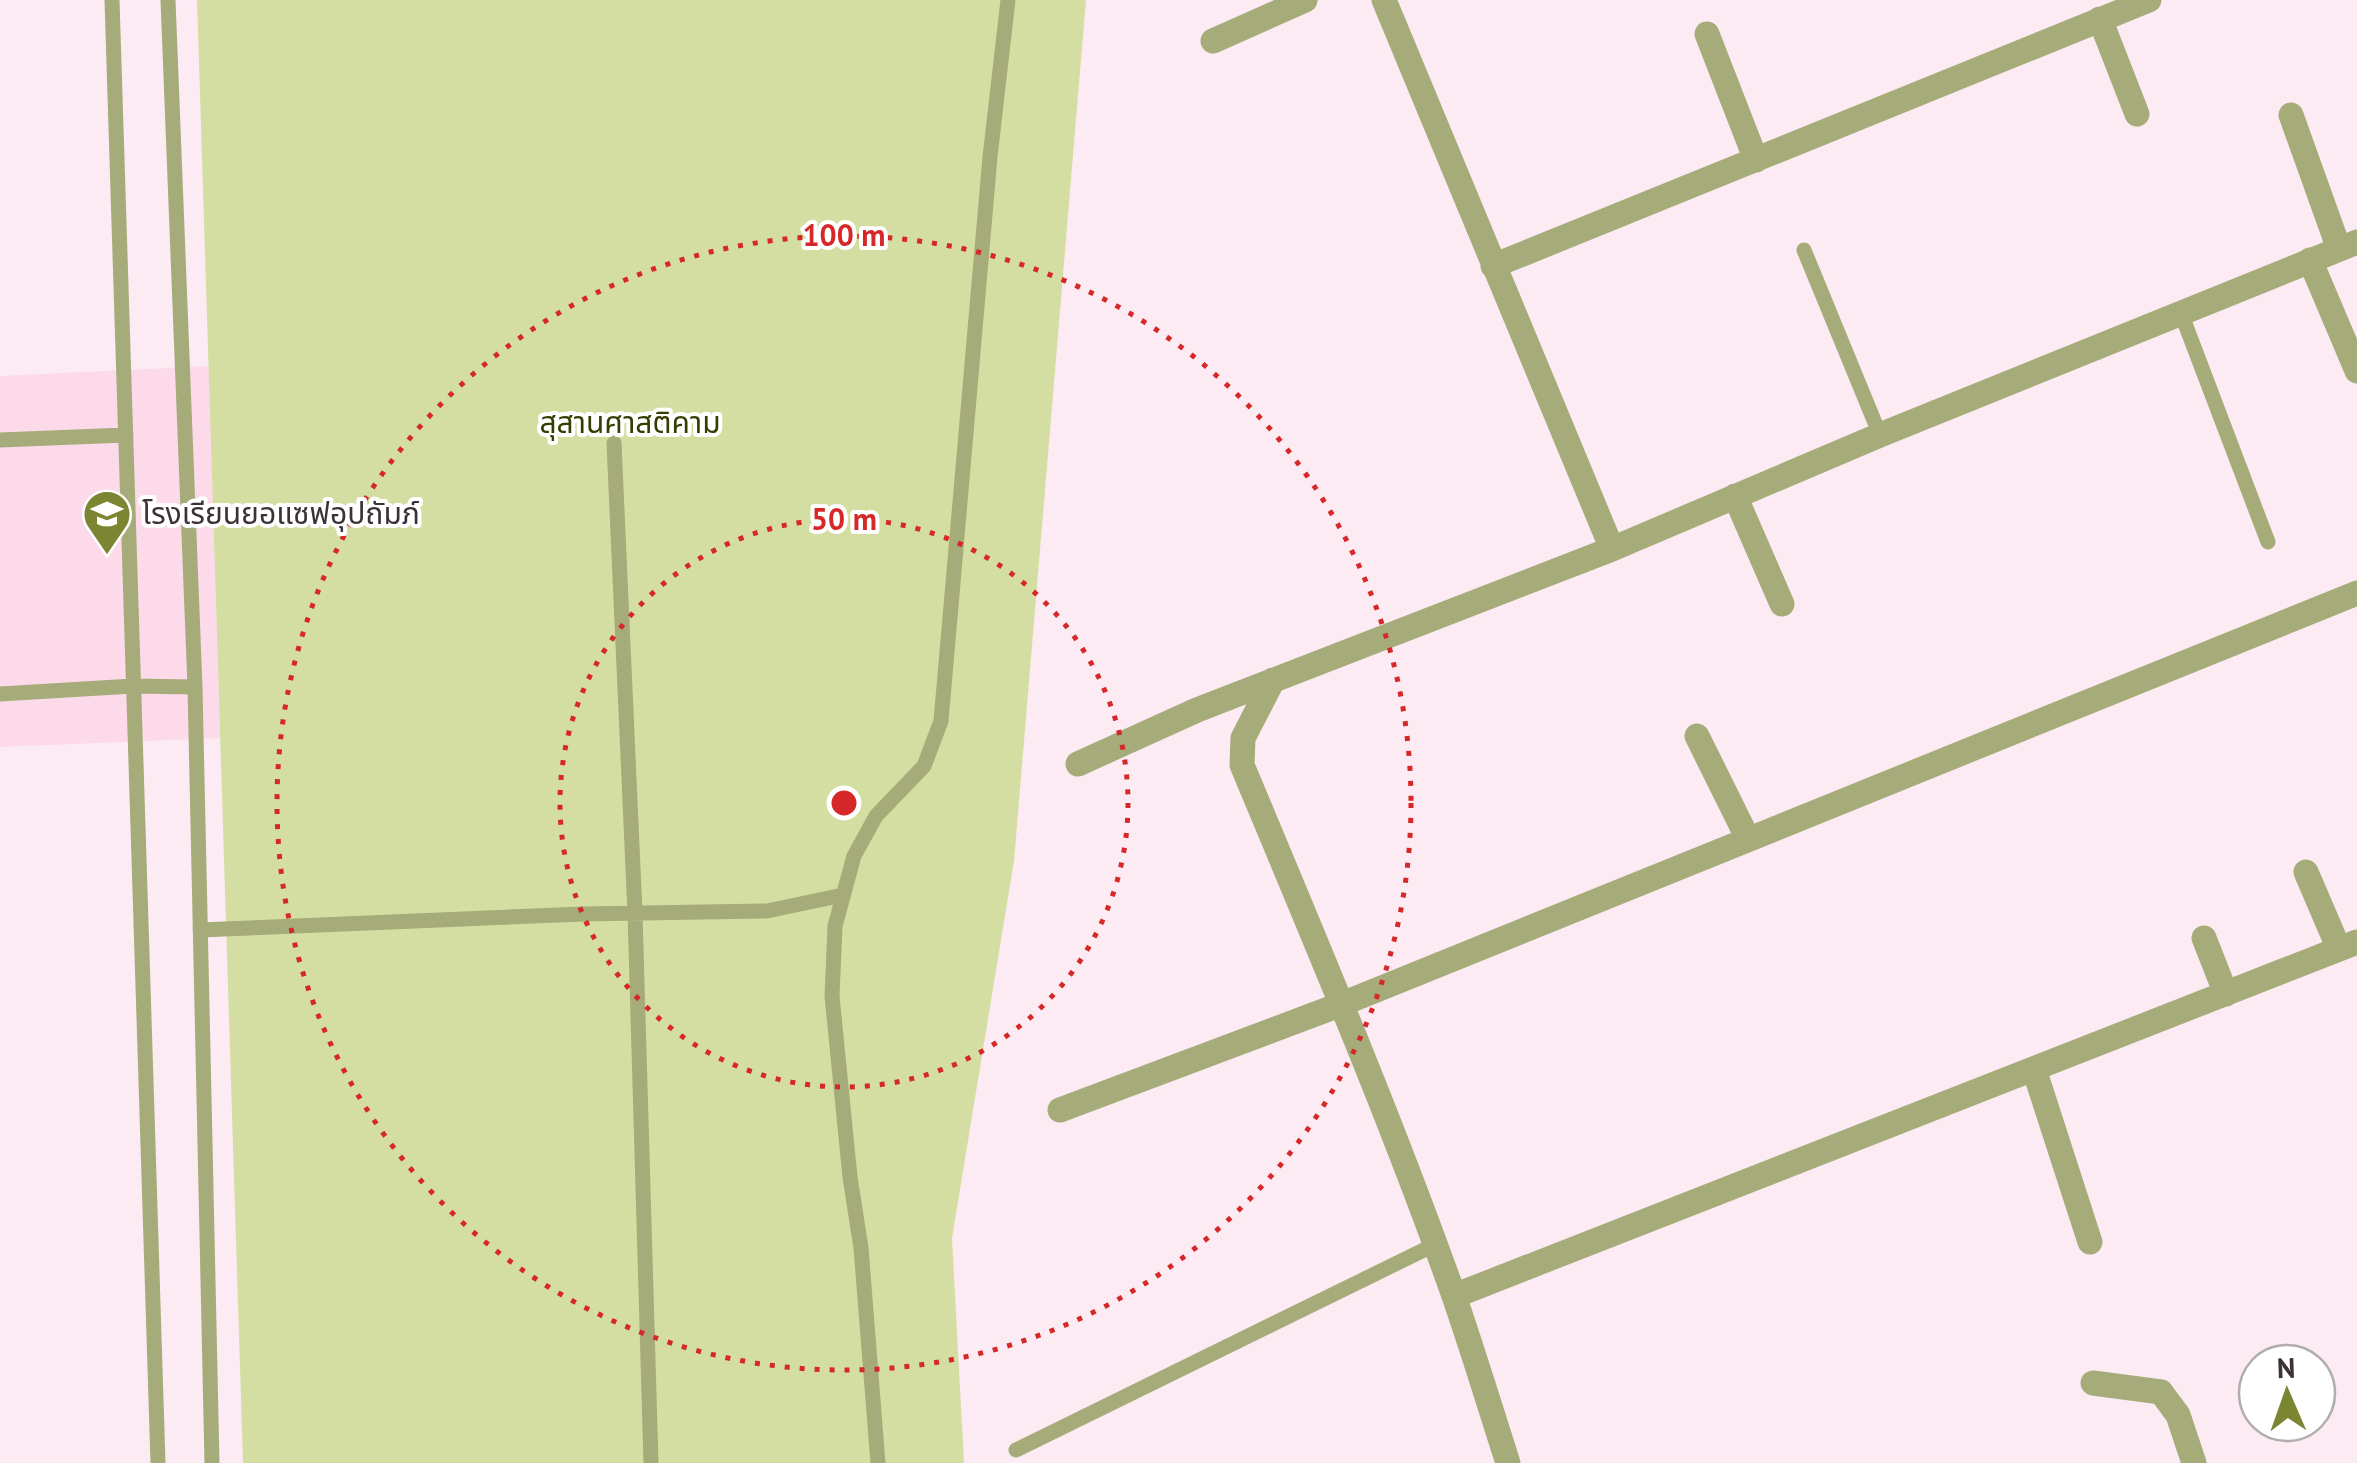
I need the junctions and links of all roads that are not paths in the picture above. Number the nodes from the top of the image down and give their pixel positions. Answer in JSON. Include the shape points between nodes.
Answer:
{"nodes":[{"id":1,"x":112,"y":0,"type":"edge"},
{"id":2,"x":168,"y":0,"type":"edge"},
{"id":3,"x":1008,"y":0,"type":"edge"},
{"id":4,"x":1305,"y":0,"type":"edge"},
{"id":5,"x":1384,"y":0,"type":"edge"},
{"id":6,"x":2149,"y":0,"type":"edge"},
{"id":7,"x":2107,"y":11,"type":"edge"},
{"id":8,"x":1707,"y":34,"type":"dead end"},
{"id":9,"x":1213,"y":41,"type":"dead end"},
{"id":10,"x":2137,"y":114,"type":"dead end"},
{"id":11,"x":2291,"y":114,"type":"dead end"},
{"id":12,"x":1756,"y":160,"type":"junction"},
{"id":13,"x":2348,"y":246,"type":"edge"},
{"id":14,"x":1804,"y":250,"type":"dead end"},
{"id":15,"x":2310,"y":260,"type":"junction"},
{"id":16,"x":1493,"y":266,"type":"junction"},
{"id":17,"x":2181,"y":313,"type":"junction"},
{"id":18,"x":2357,"y":371,"type":"edge"},
{"id":19,"x":126,"y":435,"type":"junction"},
{"id":20,"x":1880,"y":435,"type":"junction"},
{"id":21,"x":0,"y":440,"type":"edge"},
{"id":22,"x":614,"y":442,"type":"dead end"},
{"id":23,"x":1735,"y":496,"type":"junction"},
{"id":24,"x":2268,"y":542,"type":"dead end"},
{"id":25,"x":1612,"y":549,"type":"junction"},
{"id":26,"x":2357,"y":593,"type":"edge"},
{"id":27,"x":1782,"y":604,"type":"dead end"},
{"id":28,"x":1273,"y":680,"type":"junction"},
{"id":29,"x":133,"y":686,"type":"junction"},
{"id":30,"x":194,"y":687,"type":"junction"},
{"id":31,"x":0,"y":694,"type":"edge"},
{"id":32,"x":1698,"y":736,"type":"dead end"},
{"id":33,"x":1078,"y":764,"type":"dead end"},
{"id":34,"x":1748,"y":840,"type":"junction"},
{"id":35,"x":2306,"y":872,"type":"dead end"},
{"id":36,"x":844,"y":895,"type":"junction"},
{"id":37,"x":635,"y":913,"type":"junction"},
{"id":38,"x":200,"y":930,"type":"junction"},
{"id":39,"x":2204,"y":938,"type":"dead end"},
{"id":40,"x":2348,"y":946,"type":"edge"},
{"id":41,"x":2226,"y":994,"type":"junction"},
{"id":42,"x":1342,"y":1004,"type":"junction"},
{"id":43,"x":2034,"y":1069,"type":"junction"},
{"id":44,"x":1060,"y":1110,"type":"dead end"},
{"id":45,"x":2090,"y":1242,"type":"dead end"},
{"id":46,"x":1434,"y":1245,"type":"junction"},
{"id":47,"x":1454,"y":1296,"type":"junction"},
{"id":48,"x":2093,"y":1383,"type":"dead end"},
{"id":49,"x":1016,"y":1450,"type":"dead end"},
{"id":50,"x":158,"y":1463,"type":"edge"},
{"id":51,"x":212,"y":1463,"type":"edge"},
{"id":52,"x":651,"y":1463,"type":"edge"},
{"id":53,"x":878,"y":1463,"type":"edge"},
{"id":54,"x":1508,"y":1463,"type":"edge"},
{"id":55,"x":2194,"y":1463,"type":"edge"}],
"edges":[{"from":1,"to":19,"type":"lane"},
{"from":2,"to":30,"type":"lane"},
{"from":3,"to":36,"type":"lane","via":[[941,721],[924,766],[876,816],[854,856]]},
{"from":4,"to":9,"type":"street"},
{"from":5,"to":16,"type":"street"},
{"from":6,"to":7,"type":"street"},
{"from":7,"to":10,"type":"street"},
{"from":7,"to":12,"type":"street"},
{"from":8,"to":12,"type":"street"},
{"from":11,"to":13,"type":"street"},
{"from":12,"to":16,"type":"street"},
{"from":13,"to":15,"type":"street"},
{"from":14,"to":20,"type":"lane"},
{"from":15,"to":17,"type":"street"},
{"from":15,"to":18,"type":"street"},
{"from":16,"to":25,"type":"street"},
{"from":17,"to":20,"type":"street"},
{"from":17,"to":24,"type":"lane"},
{"from":19,"to":21,"type":"lane"},
{"from":19,"to":29,"type":"lane"},
{"from":20,"to":23,"type":"street"},
{"from":22,"to":37,"type":"lane"},
{"from":23,"to":25,"type":"street"},
{"from":23,"to":27,"type":"street"},
{"from":25,"to":28,"type":"street"},
{"from":26,"to":34,"type":"street"},
{"from":28,"to":33,"type":"street"},
{"from":28,"to":42,"type":"street","via":[[1243,738],[1242,765]]},
{"from":29,"to":30,"type":"lane"},
{"from":29,"to":31,"type":"lane"},
{"from":29,"to":50,"type":"lane"},
{"from":30,"to":38,"type":"lane"},
{"from":32,"to":34,"type":"street"},
{"from":34,"to":42,"type":"street"},
{"from":35,"to":40,"type":"street"},
{"from":36,"to":37,"type":"lane","via":[[766,911]]},
{"from":36,"to":53,"type":"lane","via":[[835,926],[832,996]]},
{"from":37,"to":38,"type":"lane"},
{"from":37,"to":52,"type":"lane"},
{"from":38,"to":51,"type":"lane"},
{"from":39,"to":41,"type":"street"},
{"from":40,"to":41,"type":"street"},
{"from":41,"to":43,"type":"street"},
{"from":42,"to":44,"type":"street"},
{"from":42,"to":46,"type":"street"},
{"from":43,"to":45,"type":"street"},
{"from":43,"to":47,"type":"street"},
{"from":46,"to":47,"type":"street"},
{"from":46,"to":49,"type":"lane"},
{"from":47,"to":54,"type":"street"},
{"from":48,"to":55,"type":"street","via":[[2160,1392],[2178,1415]]}]}
